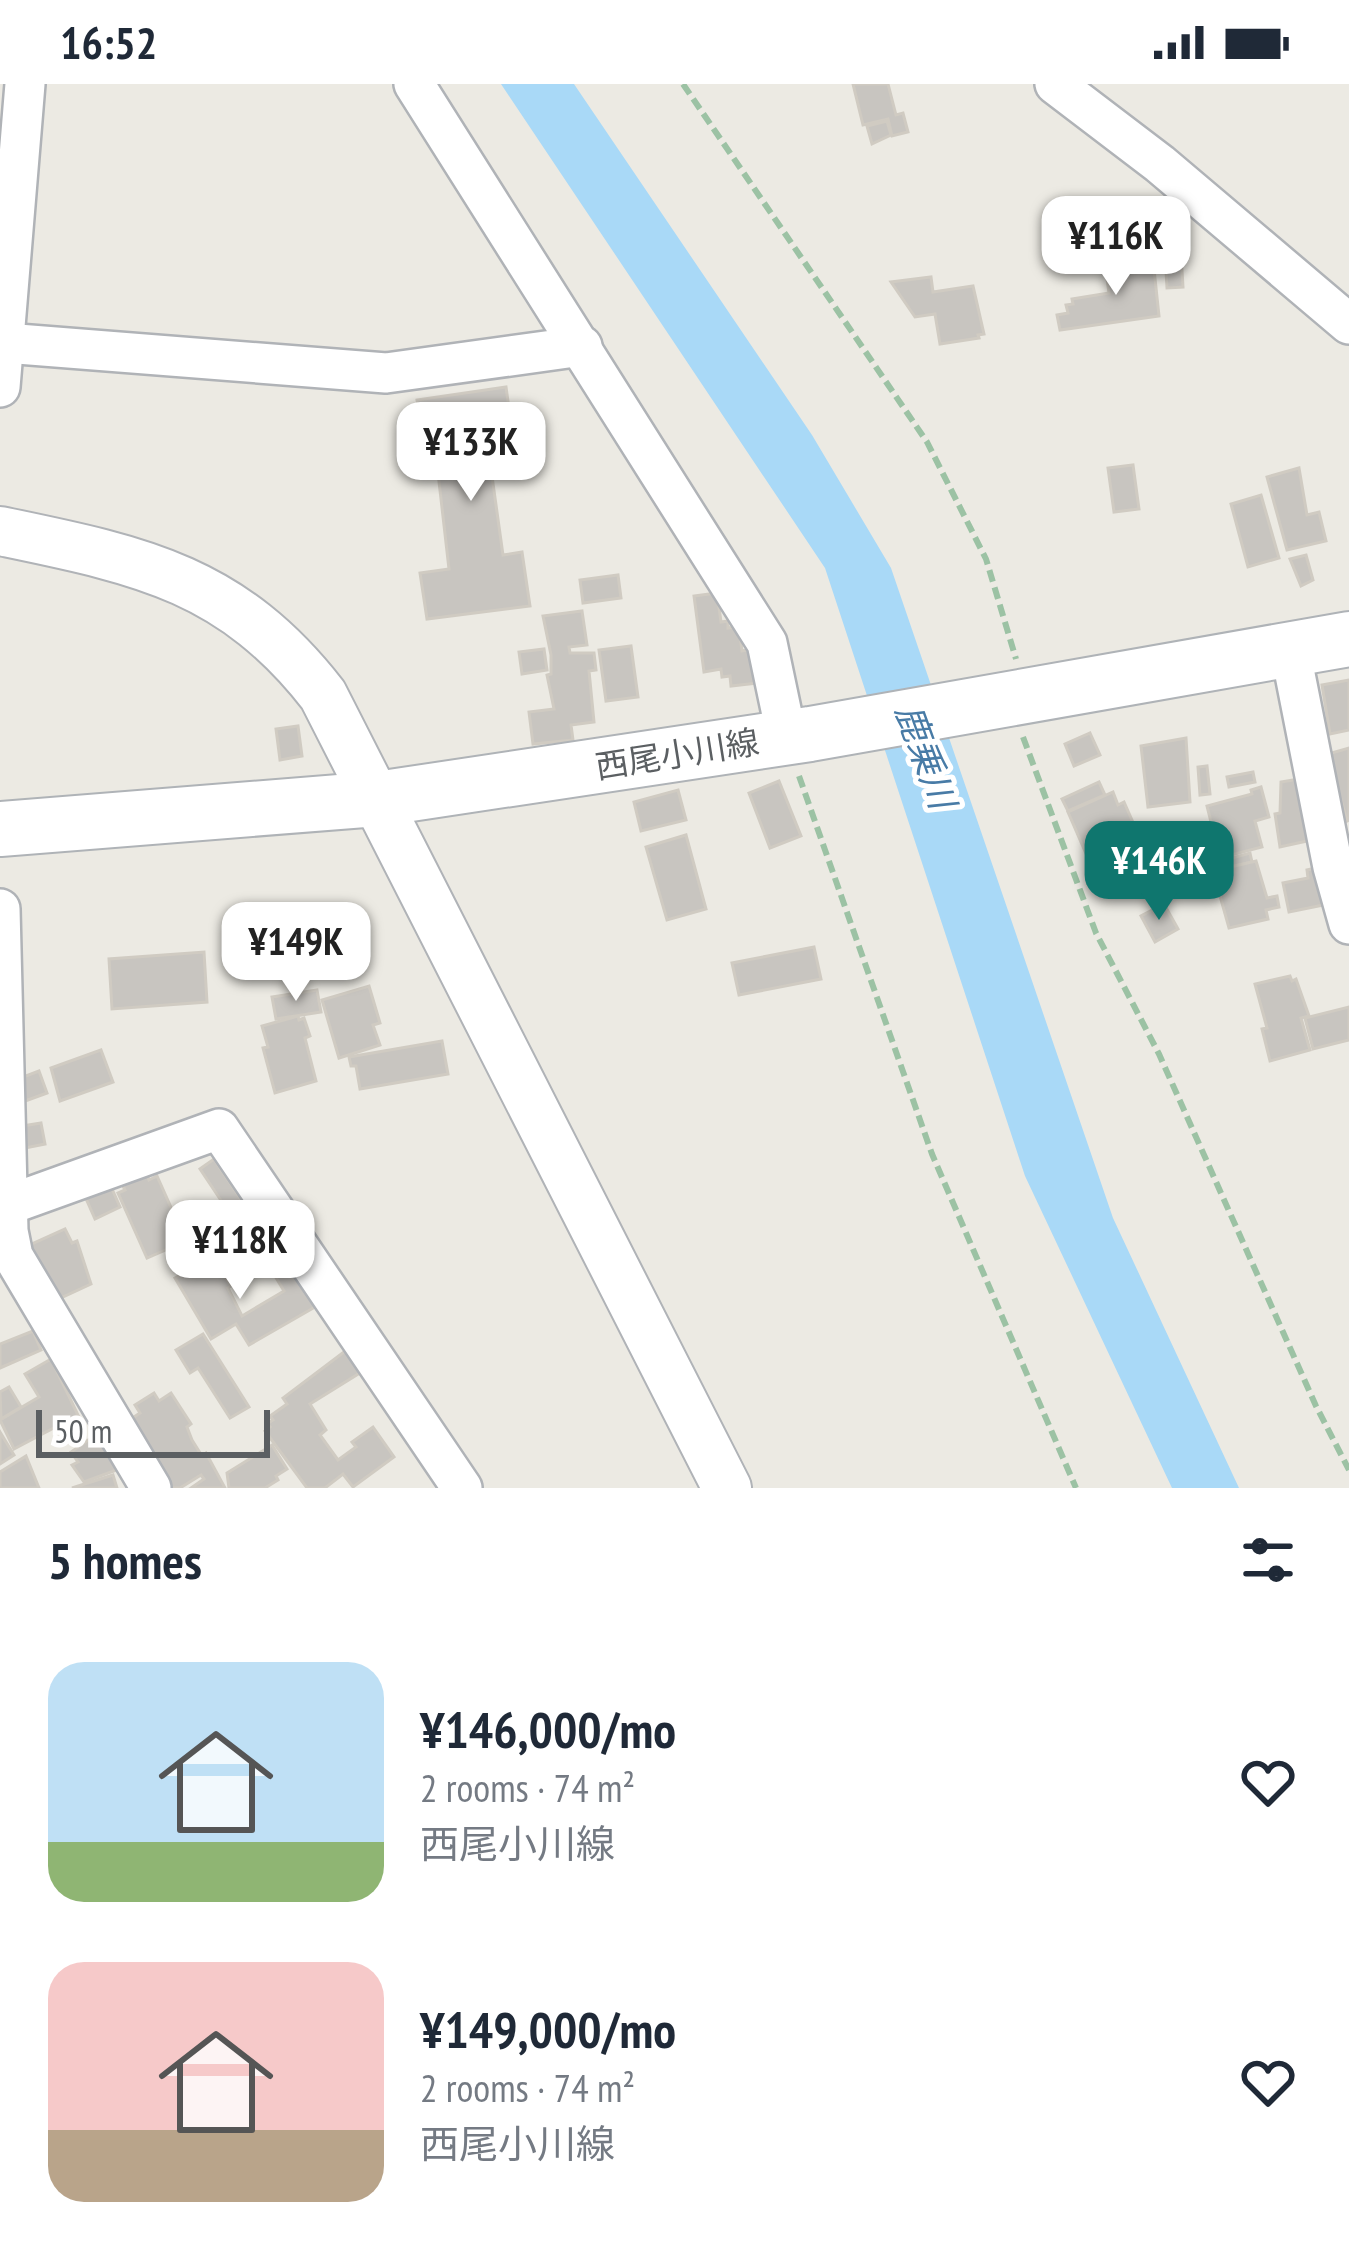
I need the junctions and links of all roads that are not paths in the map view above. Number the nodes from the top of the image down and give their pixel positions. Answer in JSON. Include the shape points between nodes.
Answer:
{"nodes":[{"id":1,"x":25,"y":84,"type":"edge"},
{"id":2,"x":414,"y":84,"type":"edge"},
{"id":3,"x":1055,"y":84,"type":"edge"},
{"id":4,"x":1349,"y":321,"type":"edge"},
{"id":5,"x":5,"y":344,"type":"junction"},
{"id":6,"x":582,"y":346,"type":"junction"},
{"id":7,"x":0,"y":387,"type":"edge"},
{"id":8,"x":0,"y":531,"type":"edge"},
{"id":9,"x":1349,"y":639,"type":"edge"},
{"id":10,"x":1290,"y":650,"type":"junction"},
{"id":11,"x":798,"y":736,"type":"junction"},
{"id":12,"x":377,"y":799,"type":"junction"},
{"id":13,"x":0,"y":829,"type":"edge"},
{"id":14,"x":0,"y":909,"type":"edge"},
{"id":15,"x":1349,"y":924,"type":"edge"},
{"id":16,"x":8,"y":1204,"type":"junction"},
{"id":17,"x":725,"y":1487,"type":"edge"},
{"id":18,"x":151,"y":1488,"type":"edge"},
{"id":19,"x":461,"y":1488,"type":"edge"}],
"edges":[{"from":1,"to":5,"type":"street"},
{"from":2,"to":6,"type":"street"},
{"from":3,"to":4,"type":"street"},
{"from":5,"to":6,"type":"street","via":[[386,373]]},
{"from":5,"to":7,"type":"street"},
{"from":6,"to":11,"type":"street","via":[[767,644]]},
{"from":8,"to":12,"type":"street","via":[[121,556],[189,581],[241,613],[323,694]]},
{"from":9,"to":10,"type":"main road","name":"西尾小川線"},
{"from":10,"to":11,"type":"main road","name":"西尾小川線"},
{"from":10,"to":15,"type":"street"},
{"from":11,"to":12,"type":"main road","name":"西尾小川線"},
{"from":12,"to":13,"type":"main road","name":"西尾小川線"},
{"from":12,"to":17,"type":"street"},
{"from":14,"to":16,"type":"street"},
{"from":16,"to":18,"type":"street","via":[[18,1270]]},
{"from":16,"to":19,"type":"street","via":[[219,1129]]}]}
